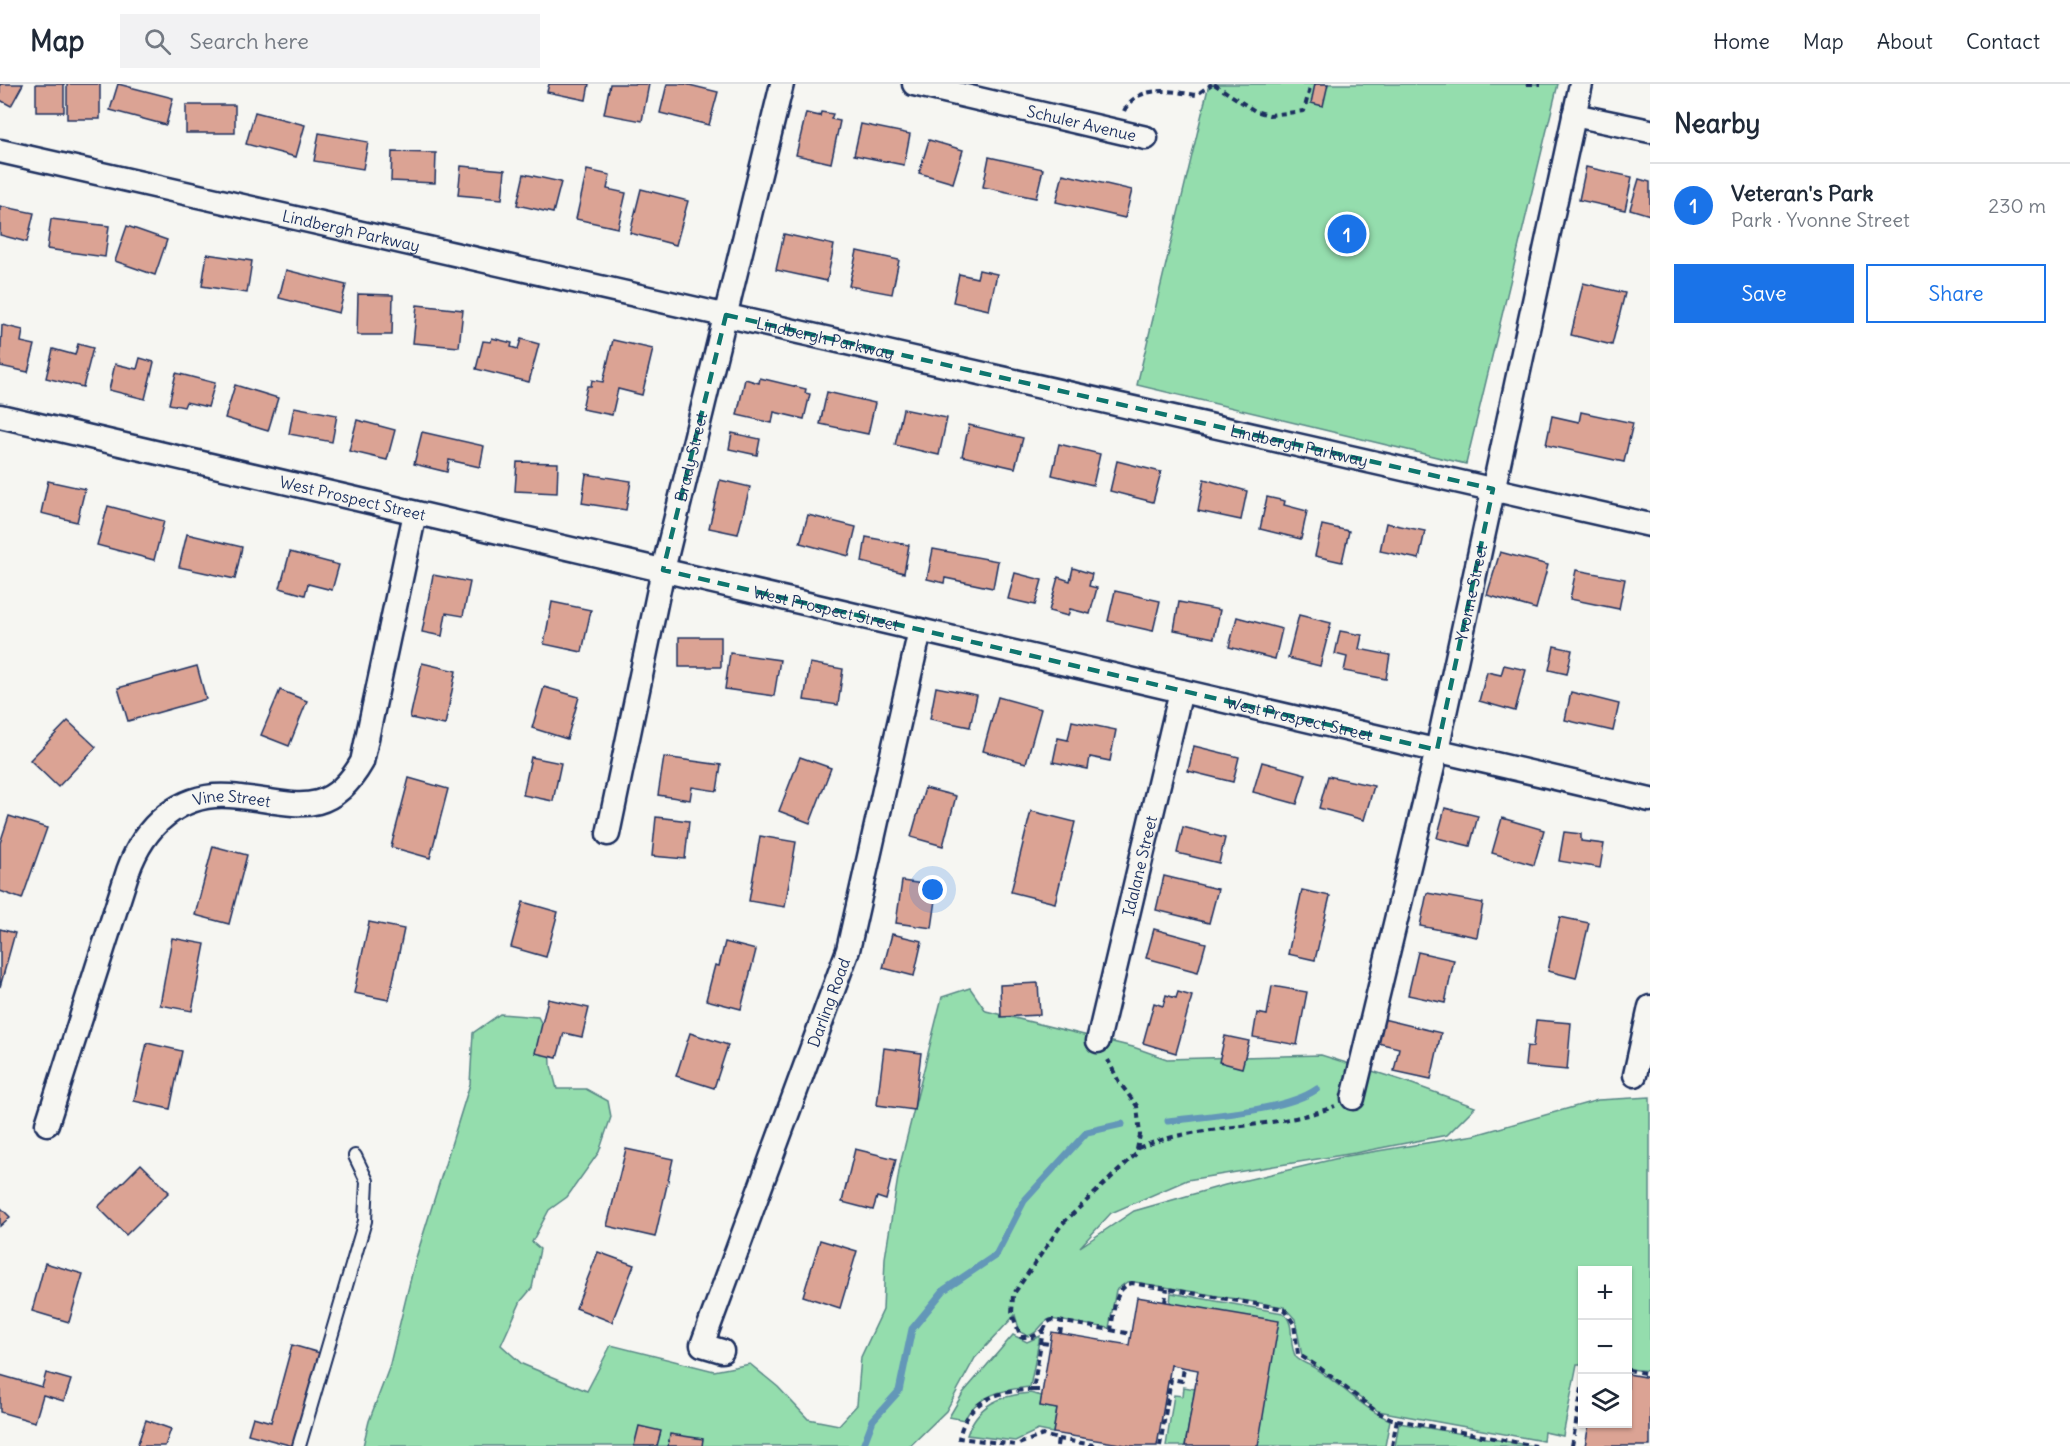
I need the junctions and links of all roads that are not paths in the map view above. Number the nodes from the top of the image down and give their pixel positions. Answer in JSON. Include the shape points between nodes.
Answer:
{"nodes":[{"id":1,"x":782,"y":84,"type":"edge"},
{"id":2,"x":914,"y":84,"type":"edge"},
{"id":3,"x":1581,"y":84,"type":"edge"},
{"id":4,"x":1574,"y":115,"type":"junction"},
{"id":5,"x":1650,"y":131,"type":"edge"},
{"id":6,"x":1146,"y":138,"type":"dead end"},
{"id":7,"x":0,"y":151,"type":"edge"},
{"id":8,"x":726,"y":315,"type":"junction"},
{"id":9,"x":0,"y":416,"type":"edge"},
{"id":10,"x":1493,"y":489,"type":"junction"},
{"id":11,"x":415,"y":513,"type":"junction"},
{"id":12,"x":1650,"y":525,"type":"edge"},
{"id":13,"x":663,"y":570,"type":"junction"},
{"id":14,"x":920,"y":630,"type":"junction"},
{"id":15,"x":1181,"y":691,"type":"junction"},
{"id":16,"x":1437,"y":750,"type":"junction"},
{"id":17,"x":1650,"y":800,"type":"edge"},
{"id":18,"x":608,"y":834,"type":"dead end"},
{"id":19,"x":1650,"y":1007,"type":"edge"},
{"id":20,"x":1098,"y":1041,"type":"road end"},
{"id":21,"x":1635,"y":1075,"type":"dead end"},
{"id":22,"x":1353,"y":1098,"type":"road end"},
{"id":23,"x":47,"y":1124,"type":"dead end"},
{"id":24,"x":355,"y":1156,"type":"dead end"},
{"id":25,"x":722,"y":1351,"type":"dead end"},
{"id":26,"x":299,"y":1446,"type":"edge"}],
"edges":[{"from":1,"to":8,"type":"street","name":"Brady Street"},
{"from":2,"to":6,"type":"street","name":"Schuler Avenue"},
{"from":3,"to":4,"type":"street","name":"Yvonne Street"},
{"from":4,"to":5,"type":"street"},
{"from":4,"to":10,"type":"street","name":"Yvonne Street"},
{"from":7,"to":8,"type":"street","name":"Lindbergh Parkway"},
{"from":8,"to":10,"type":"street","name":"Lindbergh Parkway"},
{"from":8,"to":13,"type":"street","name":"Brady Street"},
{"from":9,"to":11,"type":"street","name":"West Prospect Street"},
{"from":10,"to":12,"type":"street","name":"Lindbergh Parkway"},
{"from":10,"to":16,"type":"street","name":"Yvonne Street"},
{"from":11,"to":13,"type":"street","name":"West Prospect Street"},
{"from":11,"to":23,"type":"street","name":"Vine Street","via":[[362,762],[338,793],[322,802],[304,806],[230,796],[207,797],[168,813],[149,830],[128,871]]},
{"from":13,"to":14,"type":"street","name":"West Prospect Street"},
{"from":13,"to":18,"type":"street","name":"Brady Street"},
{"from":14,"to":15,"type":"street","name":"West Prospect Street"},
{"from":14,"to":25,"type":"street","name":"Darling Road","via":[[848,950],[702,1345]]},
{"from":15,"to":16,"type":"street","name":"West Prospect Street"},
{"from":15,"to":20,"type":"street","name":"Idalane Street"},
{"from":16,"to":17,"type":"street","name":"West Prospect Street"},
{"from":16,"to":22,"type":"street","name":"Yvonne Street"},
{"from":19,"to":21,"type":"street"},
{"from":24,"to":26,"type":"lane","via":[[367,1181],[364,1221]]}]}
